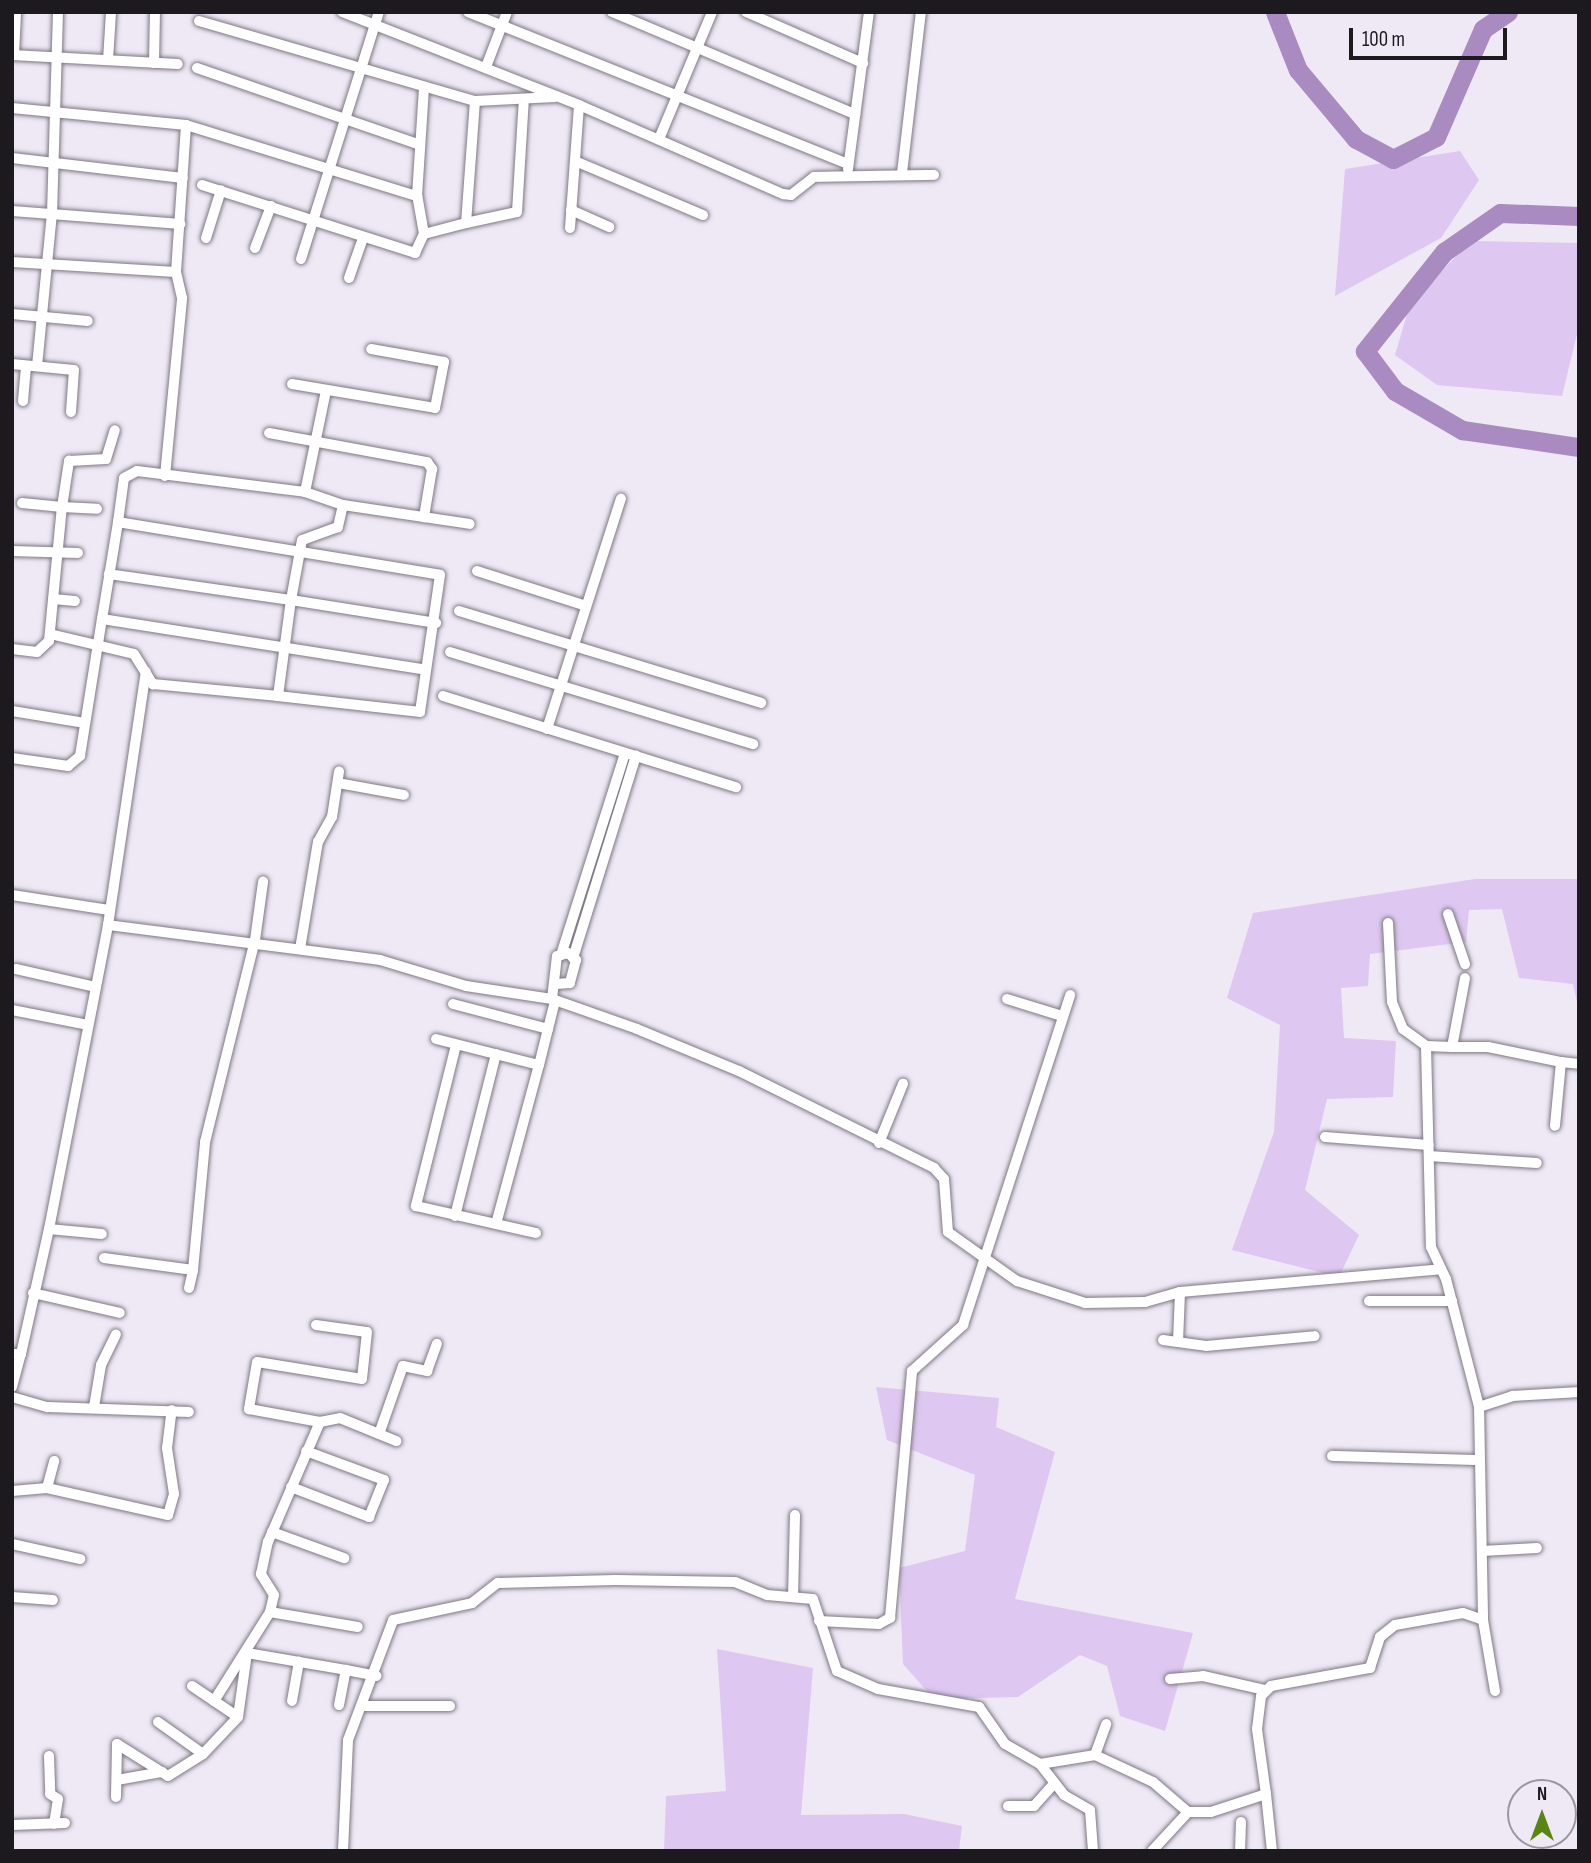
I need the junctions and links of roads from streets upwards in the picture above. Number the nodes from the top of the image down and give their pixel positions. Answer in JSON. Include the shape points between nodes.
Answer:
{"nodes":[{"id":1,"x":16,"y":12,"type":"edge"},
{"id":2,"x":58,"y":12,"type":"edge"},
{"id":3,"x":111,"y":12,"type":"edge"},
{"id":4,"x":155,"y":12,"type":"edge"},
{"id":5,"x":342,"y":12,"type":"edge"},
{"id":6,"x":379,"y":12,"type":"edge"},
{"id":7,"x":468,"y":12,"type":"edge"},
{"id":8,"x":507,"y":12,"type":"edge"},
{"id":9,"x":612,"y":12,"type":"edge"},
{"id":10,"x":712,"y":12,"type":"edge"},
{"id":11,"x":746,"y":12,"type":"edge"},
{"id":12,"x":857,"y":12,"type":"edge"},
{"id":13,"x":921,"y":12,"type":"edge"},
{"id":14,"x":868,"y":15,"type":"edge"},
{"id":15,"x":199,"y":20,"type":"dead end"},
{"id":16,"x":375,"y":24,"type":"junction"},
{"id":17,"x":502,"y":25,"type":"junction"},
{"id":18,"x":698,"y":46,"type":"junction"},
{"id":19,"x":13,"y":55,"type":"edge"},
{"id":20,"x":56,"y":57,"type":"junction"},
{"id":21,"x":108,"y":60,"type":"junction"},
{"id":22,"x":154,"y":62,"type":"junction"},
{"id":23,"x":863,"y":63,"type":"junction"},
{"id":24,"x":178,"y":64,"type":"dead end"},
{"id":25,"x":486,"y":67,"type":"junction"},
{"id":26,"x":197,"y":68,"type":"dead end"},
{"id":27,"x":359,"y":71,"type":"junction"},
{"id":28,"x":424,"y":89,"type":"junction"},
{"id":29,"x":677,"y":94,"type":"junction"},
{"id":30,"x":560,"y":97,"type":"junction"},
{"id":31,"x":524,"y":99,"type":"junction"},
{"id":32,"x":475,"y":101,"type":"junction"},
{"id":33,"x":579,"y":105,"type":"junction"},
{"id":34,"x":12,"y":108,"type":"edge"},
{"id":35,"x":53,"y":110,"type":"junction"},
{"id":36,"x":855,"y":114,"type":"junction"},
{"id":37,"x":342,"y":118,"type":"junction"},
{"id":38,"x":186,"y":125,"type":"junction"},
{"id":39,"x":659,"y":139,"type":"junction"},
{"id":40,"x":418,"y":144,"type":"junction"},
{"id":41,"x":12,"y":158,"type":"edge"},
{"id":42,"x":50,"y":160,"type":"junction"},
{"id":43,"x":575,"y":160,"type":"junction"},
{"id":44,"x":326,"y":165,"type":"junction"},
{"id":45,"x":848,"y":169,"type":"junction"},
{"id":46,"x":902,"y":173,"type":"junction"},
{"id":47,"x":934,"y":175,"type":"dead end"},
{"id":48,"x":183,"y":178,"type":"junction"},
{"id":49,"x":202,"y":185,"type":"dead end"},
{"id":50,"x":221,"y":190,"type":"junction"},
{"id":51,"x":417,"y":196,"type":"junction"},
{"id":52,"x":271,"y":206,"type":"junction"},
{"id":53,"x":12,"y":211,"type":"edge"},
{"id":54,"x":571,"y":211,"type":"junction"},
{"id":55,"x":52,"y":214,"type":"junction"},
{"id":56,"x":703,"y":215,"type":"dead end"},
{"id":57,"x":316,"y":221,"type":"junction"},
{"id":58,"x":466,"y":223,"type":"junction"},
{"id":59,"x":181,"y":224,"type":"junction"},
{"id":60,"x":609,"y":227,"type":"dead end"},
{"id":61,"x":570,"y":228,"type":"dead end"},
{"id":62,"x":424,"y":234,"type":"junction"},
{"id":63,"x":206,"y":238,"type":"dead end"},
{"id":64,"x":363,"y":238,"type":"junction"},
{"id":65,"x":255,"y":248,"type":"dead end"},
{"id":66,"x":301,"y":259,"type":"dead end"},
{"id":67,"x":12,"y":262,"type":"edge"},
{"id":68,"x":47,"y":265,"type":"junction"},
{"id":69,"x":176,"y":272,"type":"junction"},
{"id":70,"x":349,"y":278,"type":"dead end"},
{"id":71,"x":12,"y":314,"type":"edge"},
{"id":72,"x":42,"y":316,"type":"junction"},
{"id":73,"x":88,"y":321,"type":"dead end"},
{"id":74,"x":371,"y":349,"type":"dead end"},
{"id":75,"x":12,"y":364,"type":"edge"},
{"id":76,"x":32,"y":366,"type":"junction"},
{"id":77,"x":292,"y":384,"type":"dead end"},
{"id":78,"x":326,"y":391,"type":"junction"},
{"id":79,"x":23,"y":401,"type":"dead end"},
{"id":80,"x":71,"y":412,"type":"dead end"},
{"id":81,"x":115,"y":430,"type":"dead end"},
{"id":82,"x":270,"y":433,"type":"dead end"},
{"id":83,"x":316,"y":442,"type":"junction"},
{"id":84,"x":165,"y":476,"type":"junction"},
{"id":85,"x":305,"y":492,"type":"junction"},
{"id":86,"x":621,"y":499,"type":"dead end"},
{"id":87,"x":22,"y":503,"type":"dead end"},
{"id":88,"x":343,"y":505,"type":"junction"},
{"id":89,"x":62,"y":507,"type":"junction"},
{"id":90,"x":97,"y":509,"type":"dead end"},
{"id":91,"x":424,"y":517,"type":"junction"},
{"id":92,"x":117,"y":522,"type":"junction"},
{"id":93,"x":470,"y":524,"type":"dead end"},
{"id":94,"x":12,"y":551,"type":"edge"},
{"id":95,"x":56,"y":551,"type":"junction"},
{"id":96,"x":299,"y":551,"type":"junction"},
{"id":97,"x":78,"y":553,"type":"dead end"},
{"id":98,"x":477,"y":571,"type":"dead end"},
{"id":99,"x":109,"y":574,"type":"junction"},
{"id":100,"x":53,"y":599,"type":"junction"},
{"id":101,"x":291,"y":600,"type":"junction"},
{"id":102,"x":75,"y":601,"type":"dead end"},
{"id":103,"x":586,"y":606,"type":"junction"},
{"id":104,"x":459,"y":611,"type":"dead end"},
{"id":105,"x":102,"y":619,"type":"junction"},
{"id":106,"x":436,"y":623,"type":"junction"},
{"id":107,"x":50,"y":634,"type":"junction"},
{"id":108,"x":574,"y":646,"type":"junction"},
{"id":109,"x":97,"y":647,"type":"junction"},
{"id":110,"x":283,"y":648,"type":"junction"},
{"id":111,"x":12,"y":649,"type":"edge"},
{"id":112,"x":450,"y":652,"type":"dead end"},
{"id":113,"x":426,"y":670,"type":"junction"},
{"id":114,"x":146,"y":672,"type":"junction"},
{"id":115,"x":561,"y":685,"type":"junction"},
{"id":116,"x":278,"y":696,"type":"junction"},
{"id":117,"x":443,"y":696,"type":"dead end"},
{"id":118,"x":761,"y":703,"type":"dead end"},
{"id":119,"x":12,"y":711,"type":"edge"},
{"id":120,"x":85,"y":723,"type":"junction"},
{"id":121,"x":547,"y":729,"type":"junction"},
{"id":122,"x":753,"y":744,"type":"dead end"},
{"id":123,"x":631,"y":755,"type":"junction"},
{"id":124,"x":12,"y":758,"type":"edge"},
{"id":125,"x":736,"y":787,"type":"dead end"},
{"id":126,"x":404,"y":795,"type":"dead end"},
{"id":127,"x":603,"y":843,"type":"junction"},
{"id":128,"x":263,"y":882,"type":"dead end"},
{"id":129,"x":12,"y":895,"type":"edge"},
{"id":130,"x":109,"y":910,"type":"junction"},
{"id":131,"x":1448,"y":914,"type":"dead end"},
{"id":132,"x":1388,"y":923,"type":"dead end"},
{"id":133,"x":108,"y":925,"type":"junction"},
{"id":134,"x":256,"y":940,"type":"junction"},
{"id":135,"x":300,"y":949,"type":"junction"},
{"id":136,"x":561,"y":955,"type":"junction"},
{"id":137,"x":573,"y":958,"type":"junction"},
{"id":138,"x":1465,"y":964,"type":"dead end"},
{"id":139,"x":16,"y":969,"type":"dead end"},
{"id":140,"x":1465,"y":978,"type":"dead end"},
{"id":141,"x":556,"y":984,"type":"junction"},
{"id":142,"x":95,"y":987,"type":"junction"},
{"id":143,"x":1070,"y":995,"type":"dead end"},
{"id":144,"x":1007,"y":999,"type":"dead end"},
{"id":145,"x":554,"y":1000,"type":"junction"},
{"id":146,"x":453,"y":1004,"type":"dead end"},
{"id":147,"x":12,"y":1010,"type":"edge"},
{"id":148,"x":1062,"y":1016,"type":"junction"},
{"id":149,"x":88,"y":1025,"type":"junction"},
{"id":150,"x":548,"y":1029,"type":"junction"},
{"id":151,"x":436,"y":1039,"type":"dead end"},
{"id":152,"x":456,"y":1045,"type":"junction"},
{"id":153,"x":1426,"y":1046,"type":"junction"},
{"id":154,"x":1452,"y":1048,"type":"junction"},
{"id":155,"x":496,"y":1054,"type":"junction"},
{"id":156,"x":1562,"y":1062,"type":"junction"},
{"id":157,"x":539,"y":1065,"type":"junction"},
{"id":158,"x":1579,"y":1065,"type":"edge"},
{"id":159,"x":903,"y":1084,"type":"dead end"},
{"id":160,"x":1555,"y":1126,"type":"dead end"},
{"id":161,"x":1325,"y":1138,"type":"dead end"},
{"id":162,"x":879,"y":1143,"type":"junction"},
{"id":163,"x":1429,"y":1151,"type":"junction"},
{"id":164,"x":1537,"y":1163,"type":"dead end"},
{"id":165,"x":455,"y":1216,"type":"junction"},
{"id":166,"x":496,"y":1224,"type":"junction"},
{"id":167,"x":49,"y":1229,"type":"junction"},
{"id":168,"x":536,"y":1233,"type":"dead end"},
{"id":169,"x":102,"y":1234,"type":"dead end"},
{"id":170,"x":988,"y":1257,"type":"junction"},
{"id":171,"x":104,"y":1258,"type":"dead end"},
{"id":172,"x":1441,"y":1269,"type":"junction"},
{"id":173,"x":193,"y":1270,"type":"junction"},
{"id":174,"x":189,"y":1288,"type":"dead end"},
{"id":175,"x":1180,"y":1292,"type":"junction"},
{"id":176,"x":33,"y":1293,"type":"junction"},
{"id":177,"x":1370,"y":1301,"type":"dead end"},
{"id":178,"x":1452,"y":1301,"type":"junction"},
{"id":179,"x":120,"y":1313,"type":"dead end"},
{"id":180,"x":316,"y":1325,"type":"dead end"},
{"id":181,"x":116,"y":1334,"type":"dead end"},
{"id":182,"x":1315,"y":1336,"type":"dead end"},
{"id":183,"x":1163,"y":1340,"type":"dead end"},
{"id":184,"x":1178,"y":1342,"type":"junction"},
{"id":185,"x":437,"y":1344,"type":"dead end"},
{"id":186,"x":16,"y":1354,"type":"edge"},
{"id":187,"x":12,"y":1387,"type":"edge"},
{"id":188,"x":1579,"y":1392,"type":"edge"},
{"id":189,"x":12,"y":1397,"type":"edge"},
{"id":190,"x":1479,"y":1407,"type":"junction"},
{"id":191,"x":94,"y":1408,"type":"junction"},
{"id":192,"x":172,"y":1410,"type":"junction"},
{"id":193,"x":189,"y":1412,"type":"dead end"},
{"id":194,"x":320,"y":1422,"type":"junction"},
{"id":195,"x":379,"y":1434,"type":"junction"},
{"id":196,"x":396,"y":1441,"type":"dead end"},
{"id":197,"x":306,"y":1451,"type":"junction"},
{"id":198,"x":1332,"y":1456,"type":"dead end"},
{"id":199,"x":1479,"y":1460,"type":"junction"},
{"id":200,"x":54,"y":1461,"type":"dead end"},
{"id":201,"x":291,"y":1487,"type":"junction"},
{"id":202,"x":47,"y":1488,"type":"junction"},
{"id":203,"x":12,"y":1491,"type":"edge"},
{"id":204,"x":795,"y":1515,"type":"dead end"},
{"id":205,"x":272,"y":1532,"type":"junction"},
{"id":206,"x":12,"y":1544,"type":"edge"},
{"id":207,"x":1537,"y":1548,"type":"dead end"},
{"id":208,"x":1482,"y":1551,"type":"junction"},
{"id":209,"x":344,"y":1558,"type":"dead end"},
{"id":210,"x":80,"y":1559,"type":"dead end"},
{"id":211,"x":12,"y":1597,"type":"edge"},
{"id":212,"x":793,"y":1597,"type":"junction"},
{"id":213,"x":53,"y":1601,"type":"dead end"},
{"id":214,"x":270,"y":1612,"type":"junction"},
{"id":215,"x":1483,"y":1620,"type":"junction"},
{"id":216,"x":819,"y":1621,"type":"junction"},
{"id":217,"x":358,"y":1628,"type":"dead end"},
{"id":218,"x":247,"y":1653,"type":"junction"},
{"id":219,"x":299,"y":1662,"type":"junction"},
{"id":220,"x":346,"y":1670,"type":"junction"},
{"id":221,"x":376,"y":1676,"type":"junction"},
{"id":222,"x":1170,"y":1679,"type":"dead end"},
{"id":223,"x":192,"y":1686,"type":"dead end"},
{"id":224,"x":1265,"y":1690,"type":"junction"},
{"id":225,"x":1494,"y":1691,"type":"dead end"},
{"id":226,"x":214,"y":1701,"type":"junction"},
{"id":227,"x":292,"y":1701,"type":"dead end"},
{"id":228,"x":340,"y":1704,"type":"dead end"},
{"id":229,"x":363,"y":1706,"type":"junction"},
{"id":230,"x":450,"y":1706,"type":"dead end"},
{"id":231,"x":237,"y":1717,"type":"junction"},
{"id":232,"x":158,"y":1722,"type":"dead end"},
{"id":233,"x":1106,"y":1724,"type":"dead end"},
{"id":234,"x":203,"y":1754,"type":"junction"},
{"id":235,"x":1095,"y":1755,"type":"junction"},
{"id":236,"x":49,"y":1756,"type":"dead end"},
{"id":237,"x":1040,"y":1764,"type":"junction"},
{"id":238,"x":162,"y":1772,"type":"junction"},
{"id":239,"x":117,"y":1780,"type":"junction"},
{"id":240,"x":1054,"y":1784,"type":"junction"},
{"id":241,"x":1266,"y":1794,"type":"junction"},
{"id":242,"x":117,"y":1797,"type":"dead end"},
{"id":243,"x":1008,"y":1805,"type":"dead end"},
{"id":244,"x":1188,"y":1812,"type":"junction"},
{"id":245,"x":1241,"y":1822,"type":"dead end"},
{"id":246,"x":12,"y":1825,"type":"edge"},
{"id":247,"x":343,"y":1851,"type":"edge"},
{"id":248,"x":1093,"y":1851,"type":"edge"},
{"id":249,"x":1152,"y":1851,"type":"edge"},
{"id":250,"x":1240,"y":1851,"type":"edge"},
{"id":251,"x":1272,"y":1851,"type":"edge"}],
"edges":[{"from":1,"to":19,"type":"street"},
{"from":2,"to":20,"type":"street"},
{"from":3,"to":21,"type":"street"},
{"from":4,"to":22,"type":"street"},
{"from":5,"to":16,"type":"street"},
{"from":6,"to":16,"type":"street"},
{"from":7,"to":17,"type":"street"},
{"from":8,"to":17,"type":"street"},
{"from":9,"to":18,"type":"street"},
{"from":10,"to":18,"type":"street"},
{"from":11,"to":23,"type":"street"},
{"from":12,"to":14,"type":"street"},
{"from":13,"to":46,"type":"street"},
{"from":14,"to":23,"type":"street"},
{"from":15,"to":27,"type":"street"},
{"from":16,"to":25,"type":"street"},
{"from":16,"to":27,"type":"street"},
{"from":17,"to":25,"type":"street"},
{"from":17,"to":29,"type":"street"},
{"from":18,"to":29,"type":"street"},
{"from":18,"to":36,"type":"street"},
{"from":19,"to":20,"type":"street"},
{"from":20,"to":21,"type":"street"},
{"from":20,"to":35,"type":"street"},
{"from":21,"to":22,"type":"street"},
{"from":22,"to":24,"type":"street"},
{"from":23,"to":36,"type":"street"},
{"from":25,"to":30,"type":"street"},
{"from":26,"to":37,"type":"street"},
{"from":27,"to":28,"type":"street"},
{"from":27,"to":37,"type":"street"},
{"from":28,"to":32,"type":"street"},
{"from":28,"to":40,"type":"street"},
{"from":29,"to":39,"type":"street"},
{"from":29,"to":45,"type":"street"},
{"from":30,"to":31,"type":"street"},
{"from":30,"to":33,"type":"street"},
{"from":31,"to":32,"type":"street"},
{"from":31,"to":58,"type":"street","via":[[517,212]]},
{"from":32,"to":58,"type":"street"},
{"from":33,"to":39,"type":"street"},
{"from":33,"to":43,"type":"street"},
{"from":34,"to":35,"type":"street"},
{"from":35,"to":38,"type":"street"},
{"from":35,"to":42,"type":"street"},
{"from":36,"to":45,"type":"street"},
{"from":37,"to":40,"type":"street"},
{"from":37,"to":44,"type":"street"},
{"from":38,"to":44,"type":"street"},
{"from":38,"to":48,"type":"street"},
{"from":39,"to":45,"type":"street","via":[[783,194],[791,195],[814,177]]},
{"from":40,"to":51,"type":"street"},
{"from":41,"to":42,"type":"street"},
{"from":42,"to":48,"type":"street"},
{"from":42,"to":55,"type":"street"},
{"from":43,"to":54,"type":"street"},
{"from":43,"to":56,"type":"street"},
{"from":44,"to":51,"type":"street"},
{"from":44,"to":57,"type":"street"},
{"from":45,"to":46,"type":"street"},
{"from":46,"to":47,"type":"street"},
{"from":48,"to":59,"type":"street"},
{"from":49,"to":50,"type":"street"},
{"from":50,"to":52,"type":"street"},
{"from":50,"to":63,"type":"street"},
{"from":51,"to":62,"type":"street"},
{"from":52,"to":57,"type":"street"},
{"from":52,"to":65,"type":"street"},
{"from":53,"to":55,"type":"street"},
{"from":54,"to":60,"type":"street"},
{"from":54,"to":61,"type":"street"},
{"from":55,"to":59,"type":"street"},
{"from":55,"to":68,"type":"street"},
{"from":57,"to":64,"type":"street"},
{"from":57,"to":66,"type":"street"},
{"from":58,"to":62,"type":"street"},
{"from":59,"to":69,"type":"street"},
{"from":62,"to":64,"type":"street","via":[[422,246],[411,253]]},
{"from":64,"to":70,"type":"street"},
{"from":67,"to":68,"type":"street"},
{"from":68,"to":69,"type":"street"},
{"from":68,"to":72,"type":"street"},
{"from":69,"to":84,"type":"street","via":[[183,298]]},
{"from":71,"to":72,"type":"street"},
{"from":72,"to":73,"type":"street"},
{"from":72,"to":76,"type":"street"},
{"from":74,"to":78,"type":"street","via":[[444,362],[435,408]]},
{"from":75,"to":76,"type":"street"},
{"from":76,"to":79,"type":"street"},
{"from":76,"to":80,"type":"street","via":[[74,370]]},
{"from":77,"to":78,"type":"street"},
{"from":78,"to":83,"type":"street"},
{"from":81,"to":89,"type":"street","via":[[106,459],[69,461]]},
{"from":82,"to":83,"type":"street"},
{"from":83,"to":85,"type":"street"},
{"from":83,"to":91,"type":"street","via":[[430,464]]},
{"from":84,"to":85,"type":"street"},
{"from":84,"to":92,"type":"street","via":[[126,474]]},
{"from":85,"to":88,"type":"street"},
{"from":86,"to":103,"type":"street"},
{"from":87,"to":89,"type":"street"},
{"from":88,"to":91,"type":"street"},
{"from":88,"to":96,"type":"street","via":[[338,527],[305,538]]},
{"from":89,"to":90,"type":"street"},
{"from":89,"to":95,"type":"street"},
{"from":91,"to":93,"type":"street"},
{"from":92,"to":96,"type":"street"},
{"from":92,"to":99,"type":"street"},
{"from":94,"to":95,"type":"street"},
{"from":95,"to":97,"type":"street"},
{"from":95,"to":100,"type":"street"},
{"from":96,"to":101,"type":"street"},
{"from":96,"to":106,"type":"street","via":[[440,575]]},
{"from":98,"to":103,"type":"street"},
{"from":99,"to":101,"type":"street"},
{"from":99,"to":105,"type":"street"},
{"from":100,"to":102,"type":"street"},
{"from":100,"to":107,"type":"street"},
{"from":101,"to":106,"type":"street"},
{"from":101,"to":110,"type":"street"},
{"from":103,"to":108,"type":"street"},
{"from":104,"to":108,"type":"street"},
{"from":105,"to":109,"type":"street"},
{"from":105,"to":110,"type":"street"},
{"from":106,"to":113,"type":"street"},
{"from":107,"to":109,"type":"street"},
{"from":107,"to":111,"type":"street","via":[[45,649]]},
{"from":108,"to":115,"type":"street"},
{"from":108,"to":118,"type":"street"},
{"from":109,"to":114,"type":"street","via":[[134,654]]},
{"from":109,"to":120,"type":"street"},
{"from":110,"to":113,"type":"street"},
{"from":110,"to":116,"type":"street"},
{"from":112,"to":115,"type":"street"},
{"from":113,"to":116,"type":"street","via":[[416,716]]},
{"from":114,"to":116,"type":"street","via":[[153,684]]},
{"from":114,"to":130,"type":"street"},
{"from":115,"to":121,"type":"street"},
{"from":115,"to":122,"type":"street"},
{"from":117,"to":121,"type":"street"},
{"from":119,"to":120,"type":"street"},
{"from":120,"to":124,"type":"street","via":[[73,765]]},
{"from":121,"to":123,"type":"street"},
{"from":123,"to":125,"type":"street"},
{"from":123,"to":127,"type":"street"},
{"from":126,"to":135,"type":"street","via":[[339,778],[332,817],[318,842]]},
{"from":127,"to":136,"type":"street"},
{"from":127,"to":137,"type":"street"},
{"from":128,"to":134,"type":"street"},
{"from":129,"to":130,"type":"street"},
{"from":130,"to":133,"type":"street"},
{"from":131,"to":138,"type":"street"},
{"from":132,"to":153,"type":"street","via":[[1392,1002],[1404,1029]]},
{"from":133,"to":134,"type":"street"},
{"from":133,"to":142,"type":"street"},
{"from":134,"to":135,"type":"street"},
{"from":134,"to":173,"type":"street","via":[[205,1142]]},
{"from":135,"to":145,"type":"street"},
{"from":136,"to":137,"type":"street"},
{"from":136,"to":141,"type":"street","via":[[550,977]]},
{"from":137,"to":141,"type":"street","via":[[570,983]]},
{"from":139,"to":142,"type":"street"},
{"from":140,"to":154,"type":"street"},
{"from":141,"to":145,"type":"street"},
{"from":142,"to":149,"type":"street"},
{"from":143,"to":148,"type":"street"},
{"from":144,"to":148,"type":"street"},
{"from":145,"to":150,"type":"street"},
{"from":145,"to":162,"type":"street","via":[[738,1071]]},
{"from":146,"to":150,"type":"street"},
{"from":147,"to":149,"type":"street"},
{"from":148,"to":170,"type":"street"},
{"from":149,"to":167,"type":"street"},
{"from":150,"to":157,"type":"street"},
{"from":151,"to":152,"type":"street"},
{"from":152,"to":155,"type":"street"},
{"from":152,"to":165,"type":"street","via":[[416,1206]]},
{"from":153,"to":154,"type":"street"},
{"from":153,"to":163,"type":"street"},
{"from":154,"to":156,"type":"street","via":[[1489,1047]]},
{"from":155,"to":157,"type":"street"},
{"from":155,"to":165,"type":"street"},
{"from":156,"to":158,"type":"street"},
{"from":156,"to":160,"type":"street"},
{"from":157,"to":166,"type":"street"},
{"from":159,"to":162,"type":"street"},
{"from":161,"to":163,"type":"street"},
{"from":162,"to":170,"type":"street","via":[[939,1171],[948,1232]]},
{"from":163,"to":164,"type":"street"},
{"from":163,"to":172,"type":"street","via":[[1431,1247]]},
{"from":165,"to":166,"type":"street"},
{"from":166,"to":168,"type":"street"},
{"from":167,"to":169,"type":"street"},
{"from":167,"to":176,"type":"street"},
{"from":170,"to":175,"type":"street","via":[[1017,1281],[1085,1303],[1145,1303]]},
{"from":170,"to":216,"type":"street","via":[[961,1328],[912,1371],[890,1618],[880,1624]]},
{"from":171,"to":173,"type":"street"},
{"from":172,"to":175,"type":"street"},
{"from":172,"to":178,"type":"street"},
{"from":173,"to":174,"type":"street"},
{"from":175,"to":184,"type":"street"},
{"from":176,"to":179,"type":"street"},
{"from":176,"to":186,"type":"street"},
{"from":177,"to":178,"type":"street"},
{"from":178,"to":190,"type":"street"},
{"from":180,"to":194,"type":"street","via":[[368,1332],[362,1379],[257,1362],[249,1409]]},
{"from":181,"to":191,"type":"street","via":[[101,1365]]},
{"from":182,"to":184,"type":"street"},
{"from":183,"to":184,"type":"street"},
{"from":185,"to":195,"type":"street","via":[[427,1371],[403,1366]]},
{"from":186,"to":187,"type":"street"},
{"from":188,"to":190,"type":"street","via":[[1513,1396]]},
{"from":189,"to":191,"type":"street"},
{"from":190,"to":199,"type":"street"},
{"from":191,"to":192,"type":"street"},
{"from":192,"to":193,"type":"street"},
{"from":192,"to":202,"type":"street","via":[[167,1448],[174,1494],[168,1515]]},
{"from":194,"to":195,"type":"street","via":[[340,1418]]},
{"from":194,"to":197,"type":"street"},
{"from":195,"to":196,"type":"street"},
{"from":197,"to":201,"type":"street"},
{"from":197,"to":201,"type":"street","via":[[384,1480],[369,1517]]},
{"from":198,"to":199,"type":"street"},
{"from":199,"to":208,"type":"street"},
{"from":200,"to":202,"type":"street"},
{"from":201,"to":205,"type":"street"},
{"from":202,"to":203,"type":"street"},
{"from":204,"to":212,"type":"street"},
{"from":205,"to":209,"type":"street"},
{"from":205,"to":214,"type":"street","via":[[261,1574],[274,1595]]},
{"from":206,"to":210,"type":"street"},
{"from":207,"to":208,"type":"street"},
{"from":208,"to":215,"type":"street"},
{"from":211,"to":213,"type":"street"},
{"from":212,"to":216,"type":"street","via":[[813,1599]]},
{"from":212,"to":221,"type":"street","via":[[767,1595],[735,1581],[498,1583],[472,1603],[393,1620]]},
{"from":214,"to":217,"type":"street"},
{"from":214,"to":218,"type":"street"},
{"from":215,"to":224,"type":"street","via":[[1463,1613],[1395,1625],[1380,1637],[1370,1668]]},
{"from":215,"to":225,"type":"street"},
{"from":216,"to":237,"type":"street","via":[[829,1660],[842,1675],[878,1689],[979,1707],[1005,1744]]},
{"from":218,"to":219,"type":"street"},
{"from":218,"to":226,"type":"street"},
{"from":218,"to":231,"type":"street"},
{"from":219,"to":220,"type":"street"},
{"from":219,"to":227,"type":"street"},
{"from":220,"to":221,"type":"street"},
{"from":220,"to":228,"type":"street"},
{"from":221,"to":229,"type":"street"},
{"from":222,"to":224,"type":"street","via":[[1203,1676]]},
{"from":223,"to":226,"type":"street"},
{"from":224,"to":241,"type":"street","via":[[1258,1729]]},
{"from":226,"to":231,"type":"street"},
{"from":229,"to":230,"type":"street"},
{"from":229,"to":247,"type":"street","via":[[348,1740]]},
{"from":231,"to":234,"type":"street"},
{"from":232,"to":234,"type":"street"},
{"from":233,"to":235,"type":"street"},
{"from":234,"to":238,"type":"street","via":[[168,1776]]},
{"from":235,"to":237,"type":"street"},
{"from":235,"to":244,"type":"street","via":[[1153,1782]]},
{"from":236,"to":246,"type":"street","via":[[50,1794],[58,1799],[60,1824]]},
{"from":237,"to":240,"type":"street"},
{"from":238,"to":239,"type":"street"},
{"from":238,"to":239,"type":"street","via":[[117,1744]]},
{"from":239,"to":242,"type":"street"},
{"from":240,"to":243,"type":"street","via":[[1034,1806]]},
{"from":240,"to":248,"type":"street","via":[[1092,1814]]},
{"from":241,"to":244,"type":"street","via":[[1211,1812]]},
{"from":241,"to":251,"type":"street"},
{"from":244,"to":249,"type":"street"},
{"from":245,"to":250,"type":"street"}]}
